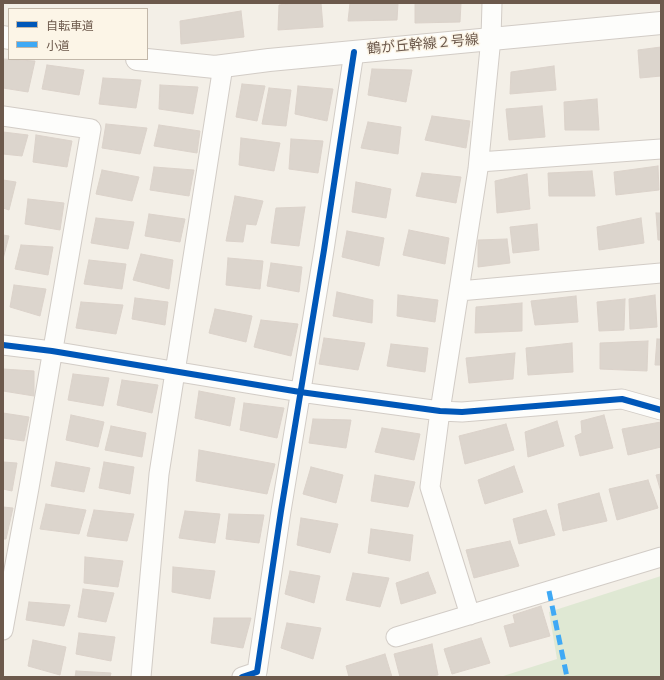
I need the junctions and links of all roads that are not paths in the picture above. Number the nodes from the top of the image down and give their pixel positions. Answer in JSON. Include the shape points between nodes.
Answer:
{"nodes":[{"id":1,"x":492,"y":3,"type":"edge"},
{"id":2,"x":661,"y":23,"type":"edge"},
{"id":3,"x":491,"y":38,"type":"junction"},
{"id":4,"x":354,"y":52,"type":"junction"},
{"id":5,"x":147,"y":60,"type":"edge"},
{"id":6,"x":223,"y":66,"type":"junction"},
{"id":7,"x":3,"y":116,"type":"edge"},
{"id":8,"x":661,"y":149,"type":"edge"},
{"id":9,"x":479,"y":162,"type":"junction"},
{"id":10,"x":661,"y":273,"type":"edge"},
{"id":11,"x":459,"y":291,"type":"junction"},
{"id":12,"x":3,"y":345,"type":"edge"},
{"id":13,"x":52,"y":351,"type":"junction"},
{"id":14,"x":175,"y":372,"type":"junction"},
{"id":15,"x":300,"y":392,"type":"junction"},
{"id":16,"x":661,"y":410,"type":"edge"},
{"id":17,"x":440,"y":411,"type":"junction"},
{"id":18,"x":661,"y":557,"type":"edge"},
{"id":19,"x":470,"y":615,"type":"junction"},
{"id":20,"x":3,"y":630,"type":"edge"},
{"id":21,"x":396,"y":638,"type":"dead end"},
{"id":22,"x":141,"y":677,"type":"edge"},
{"id":23,"x":242,"y":677,"type":"edge"}],
"edges":[{"from":1,"to":3,"type":"street"},
{"from":2,"to":3,"type":"street","name":"鶴が丘幹線２号線"},
{"from":3,"to":4,"type":"street","name":"鶴が丘幹線２号線"},
{"from":3,"to":9,"type":"street"},
{"from":4,"to":6,"type":"street","name":"鶴が丘幹線２号線"},
{"from":4,"to":15,"type":"street"},
{"from":5,"to":6,"type":"street","name":"鶴が丘幹線２号線"},
{"from":6,"to":14,"type":"street"},
{"from":7,"to":13,"type":"street","via":[[91,129]]},
{"from":8,"to":9,"type":"street"},
{"from":9,"to":11,"type":"street"},
{"from":10,"to":11,"type":"street"},
{"from":11,"to":17,"type":"street"},
{"from":12,"to":13,"type":"street"},
{"from":13,"to":14,"type":"street"},
{"from":13,"to":20,"type":"street"},
{"from":14,"to":15,"type":"street"},
{"from":14,"to":22,"type":"street","via":[[159,474]]},
{"from":15,"to":17,"type":"street"},
{"from":15,"to":23,"type":"street","via":[[257,672]]},
{"from":16,"to":17,"type":"street","via":[[622,398],[462,412]]},
{"from":17,"to":19,"type":"street","via":[[430,487]]},
{"from":18,"to":19,"type":"street"},
{"from":19,"to":21,"type":"street"}]}
